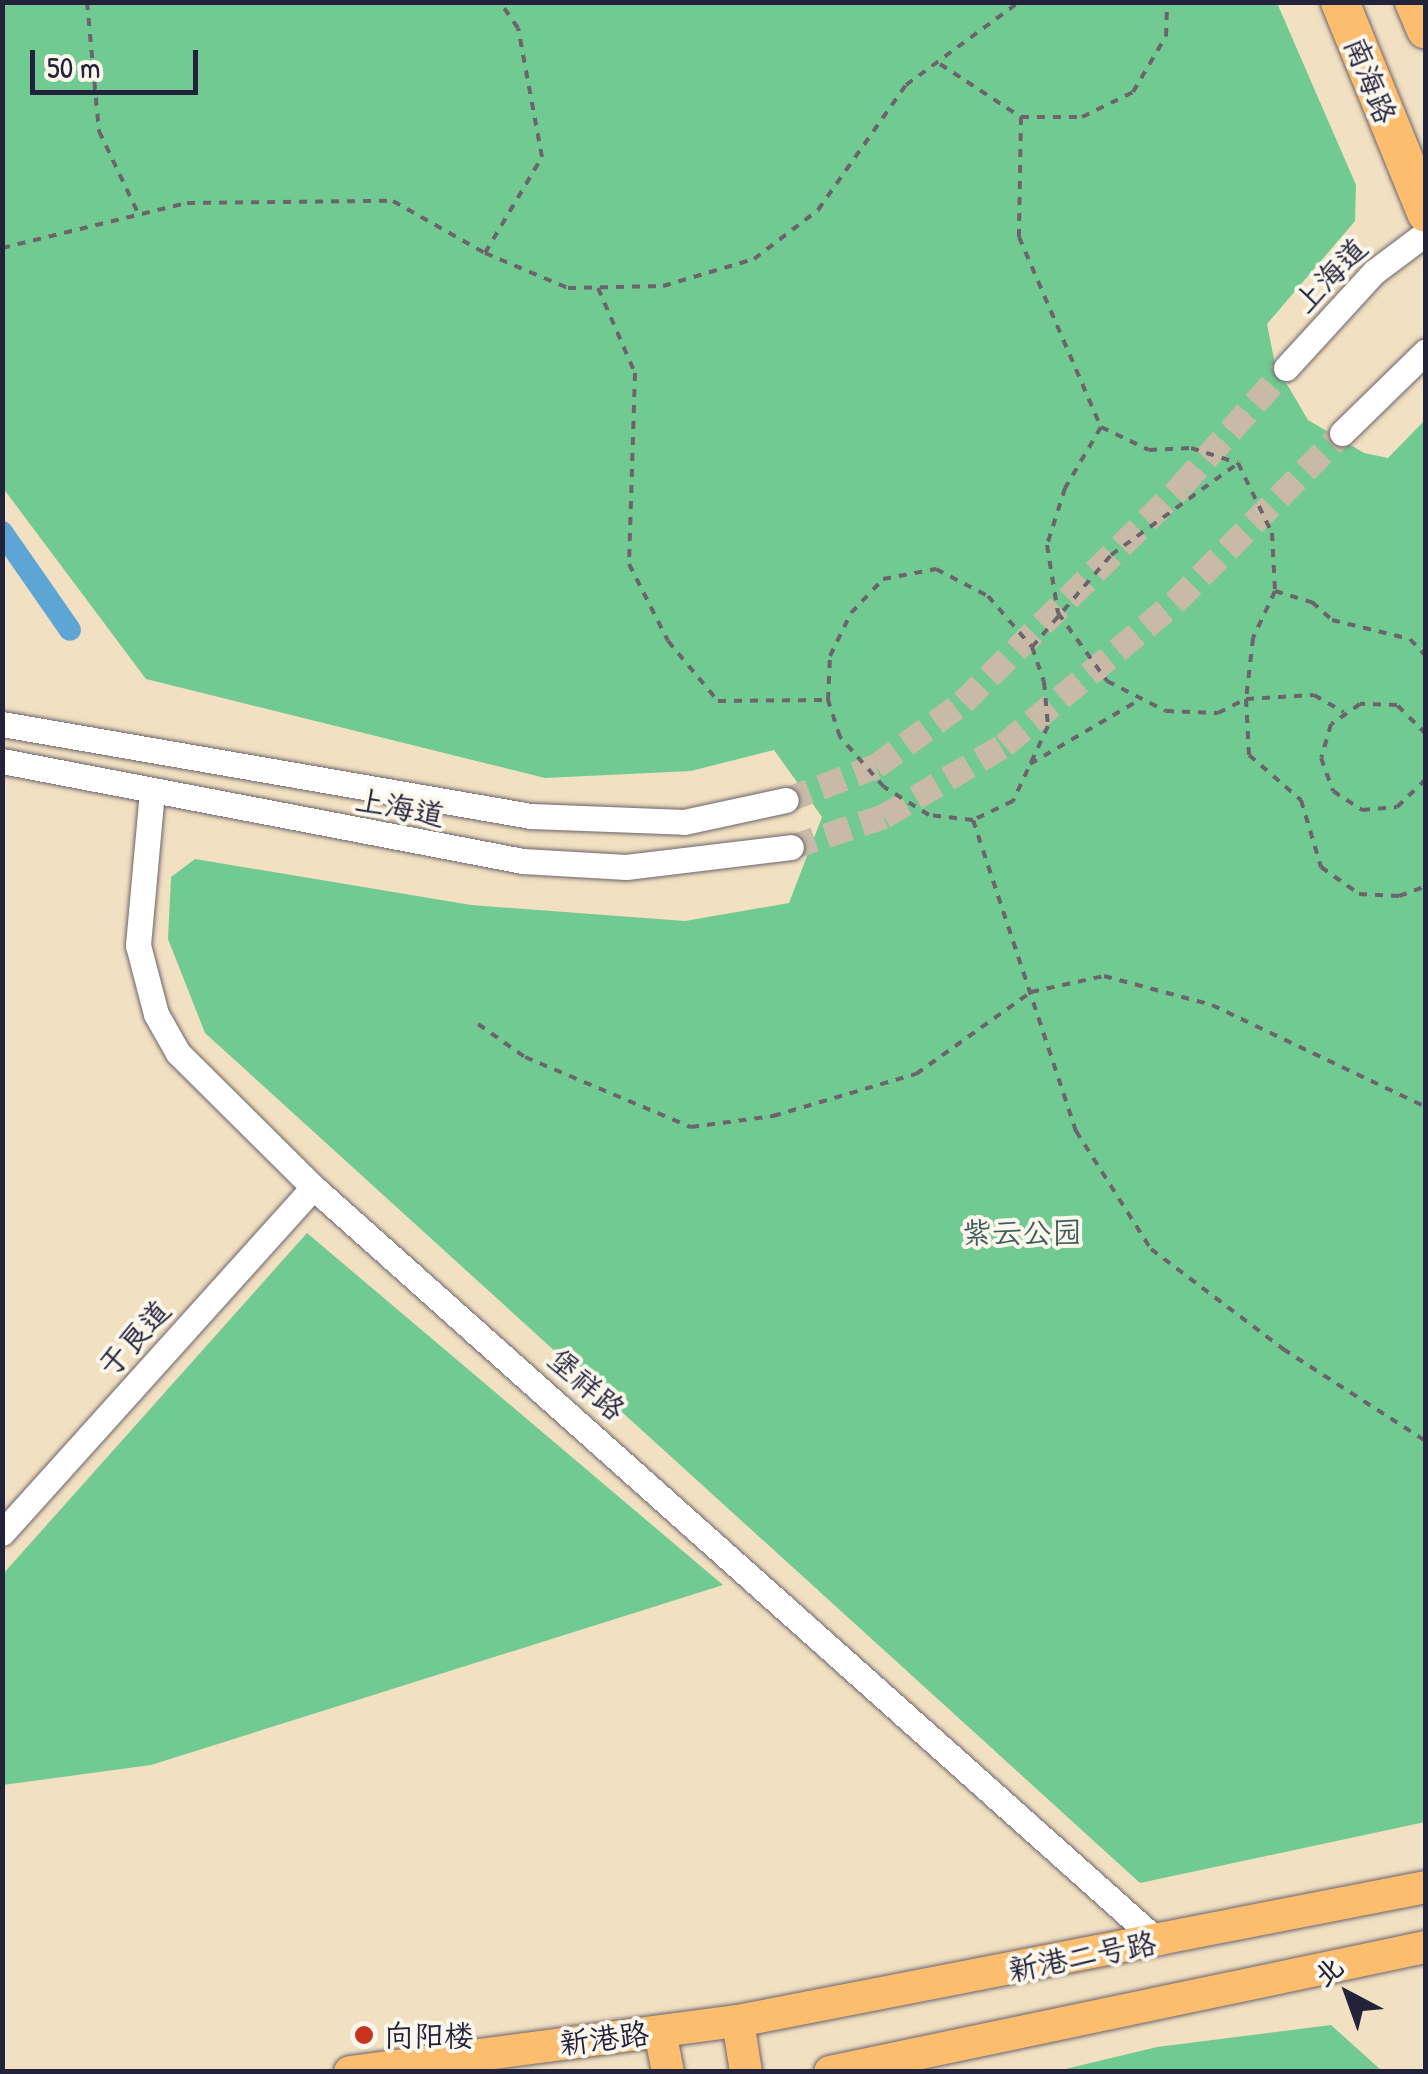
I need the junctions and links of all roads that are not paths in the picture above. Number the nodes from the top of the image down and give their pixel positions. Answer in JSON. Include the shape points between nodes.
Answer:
{"nodes":[{"id":1,"x":1340,"y":2,"type":"edge"},
{"id":2,"x":1414,"y":2,"type":"edge"},
{"id":3,"x":1426,"y":30,"type":"edge"},
{"id":4,"x":1426,"y":213,"type":"edge"},
{"id":5,"x":1426,"y":233,"type":"edge"},
{"id":6,"x":1426,"y":351,"type":"edge"},
{"id":7,"x":1286,"y":368,"type":"tunnel mouth"},
{"id":8,"x":1342,"y":432,"type":"tunnel mouth"},
{"id":9,"x":2,"y":724,"type":"edge"},
{"id":10,"x":2,"y":760,"type":"edge"},
{"id":11,"x":152,"y":791,"type":"junction"},
{"id":12,"x":786,"y":800,"type":"tunnel mouth"},
{"id":13,"x":790,"y":847,"type":"tunnel mouth"},
{"id":14,"x":313,"y":1187,"type":"junction"},
{"id":15,"x":2,"y":1534,"type":"edge"},
{"id":16,"x":1426,"y":1887,"type":"edge"},
{"id":17,"x":1160,"y":1942,"type":"junction"},
{"id":18,"x":1426,"y":1947,"type":"edge"},
{"id":19,"x":738,"y":2021,"type":"junction"},
{"id":20,"x":660,"y":2032,"type":"junction"},
{"id":21,"x":350,"y":2072,"type":"edge"},
{"id":22,"x":668,"y":2072,"type":"edge"},
{"id":23,"x":746,"y":2072,"type":"edge"},
{"id":24,"x":830,"y":2072,"type":"edge"}],
"edges":[{"from":1,"to":4,"type":"highway","name":"南海路"},
{"from":2,"to":3,"type":"highway"},
{"from":5,"to":7,"type":"street","name":"上海道","via":[[1374,272]]},
{"from":6,"to":8,"type":"street"},
{"from":9,"to":12,"type":"street","name":"上海道","via":[[531,816],[684,822]]},
{"from":10,"to":11,"type":"street","name":"上海道"},
{"from":11,"to":13,"type":"street","name":"上海道","via":[[412,843],[567,865],[680,864]]},
{"from":11,"to":14,"type":"street","name":"堡祥路","via":[[137,907],[138,946],[156,1014],[178,1053]]},
{"from":14,"to":15,"type":"street","name":"于良道"},
{"from":14,"to":17,"type":"street","name":"堡祥路"},
{"from":16,"to":17,"type":"main road","name":"新港二号路"},
{"from":17,"to":19,"type":"main road","name":"新港二号路"},
{"from":18,"to":24,"type":"main road","name":"新港二号路"},
{"from":19,"to":20,"type":"main road","name":"新港路"},
{"from":19,"to":23,"type":"main road"},
{"from":20,"to":21,"type":"main road","name":"新港路"},
{"from":20,"to":22,"type":"main road"}]}
